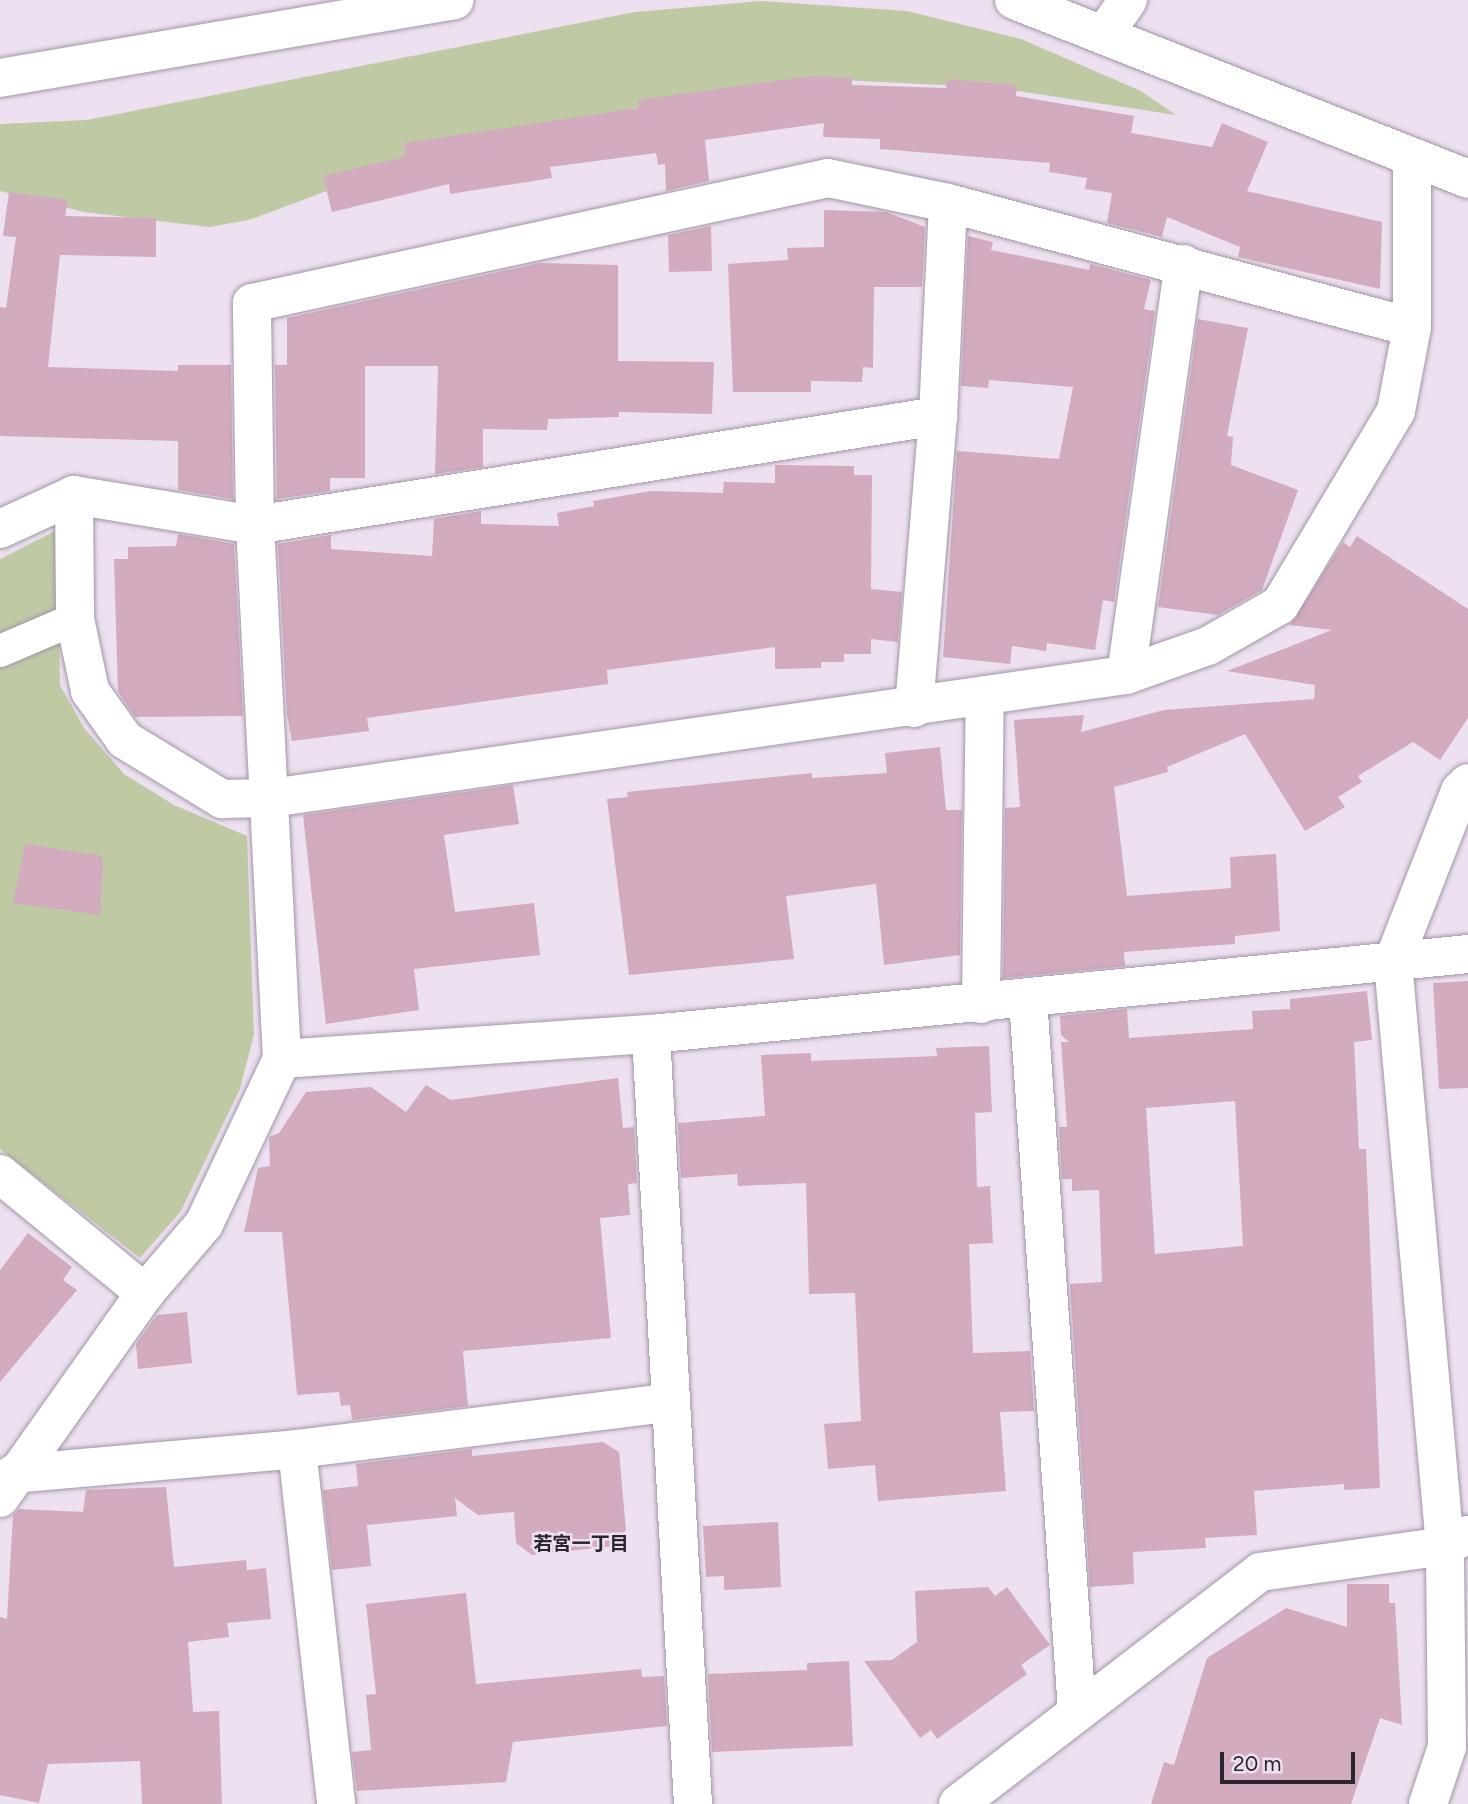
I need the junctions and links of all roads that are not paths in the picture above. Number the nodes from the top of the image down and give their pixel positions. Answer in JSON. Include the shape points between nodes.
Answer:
{"nodes":[{"id":1,"x":454,"y":0,"type":"edge"},
{"id":2,"x":1014,"y":0,"type":"edge"},
{"id":3,"x":1128,"y":0,"type":"edge"},
{"id":4,"x":1105,"y":33,"type":"junction"},
{"id":5,"x":0,"y":78,"type":"edge"},
{"id":6,"x":1412,"y":159,"type":"junction"},
{"id":7,"x":1468,"y":179,"type":"edge"},
{"id":8,"x":948,"y":203,"type":"junction"},
{"id":9,"x":1184,"y":264,"type":"junction"},
{"id":10,"x":1412,"y":327,"type":"junction"},
{"id":11,"x":938,"y":416,"type":"junction"},
{"id":12,"x":74,"y":495,"type":"junction"},
{"id":13,"x":255,"y":524,"type":"junction"},
{"id":14,"x":0,"y":529,"type":"edge"},
{"id":15,"x":75,"y":619,"type":"junction"},
{"id":16,"x":0,"y":651,"type":"edge"},
{"id":17,"x":1126,"y":675,"type":"junction"},
{"id":18,"x":985,"y":695,"type":"junction"},
{"id":19,"x":914,"y":708,"type":"junction"},
{"id":20,"x":1468,"y":783,"type":"edge"},
{"id":21,"x":271,"y":798,"type":"junction"},
{"id":22,"x":1468,"y":954,"type":"edge"},
{"id":23,"x":1394,"y":962,"type":"junction"},
{"id":24,"x":1028,"y":999,"type":"junction"},
{"id":25,"x":981,"y":1004,"type":"junction"},
{"id":26,"x":651,"y":1034,"type":"junction"},
{"id":27,"x":282,"y":1059,"type":"junction"},
{"id":28,"x":0,"y":1174,"type":"edge"},
{"id":29,"x":145,"y":1293,"type":"junction"},
{"id":30,"x":668,"y":1403,"type":"junction"},
{"id":31,"x":297,"y":1449,"type":"junction"},
{"id":32,"x":7,"y":1486,"type":"edge"},
{"id":33,"x":1457,"y":1540,"type":"edge"},
{"id":34,"x":1077,"y":1711,"type":"junction"},
{"id":35,"x":1458,"y":1749,"type":"edge"},
{"id":36,"x":336,"y":1804,"type":"edge"},
{"id":37,"x":693,"y":1804,"type":"edge"},
{"id":38,"x":958,"y":1804,"type":"edge"},
{"id":39,"x":1428,"y":1804,"type":"edge"}],
"edges":[{"from":1,"to":5,"type":"street"},
{"from":2,"to":4,"type":"street"},
{"from":3,"to":4,"type":"street"},
{"from":4,"to":6,"type":"street"},
{"from":6,"to":7,"type":"street"},
{"from":6,"to":10,"type":"street"},
{"from":8,"to":9,"type":"street"},
{"from":8,"to":11,"type":"street"},
{"from":8,"to":13,"type":"street","via":[[828,178],[252,303]]},
{"from":9,"to":10,"type":"street"},
{"from":9,"to":17,"type":"street"},
{"from":10,"to":17,"type":"street","via":[[1396,411],[1280,605],[1208,646]]},
{"from":11,"to":13,"type":"street"},
{"from":11,"to":19,"type":"street"},
{"from":12,"to":13,"type":"street"},
{"from":12,"to":14,"type":"street"},
{"from":12,"to":15,"type":"street"},
{"from":13,"to":21,"type":"street"},
{"from":15,"to":16,"type":"street"},
{"from":15,"to":21,"type":"street","via":[[90,691],[125,740],[222,799]]},
{"from":17,"to":18,"type":"street"},
{"from":18,"to":19,"type":"street"},
{"from":18,"to":25,"type":"street"},
{"from":19,"to":21,"type":"street"},
{"from":20,"to":23,"type":"street","via":[[1460,791]]},
{"from":21,"to":27,"type":"street"},
{"from":22,"to":23,"type":"street"},
{"from":23,"to":24,"type":"street"},
{"from":23,"to":33,"type":"street"},
{"from":24,"to":25,"type":"street"},
{"from":24,"to":34,"type":"street"},
{"from":25,"to":26,"type":"street"},
{"from":26,"to":27,"type":"street"},
{"from":26,"to":30,"type":"street"},
{"from":27,"to":29,"type":"street","via":[[204,1224]]},
{"from":28,"to":29,"type":"street"},
{"from":29,"to":32,"type":"street"},
{"from":30,"to":31,"type":"street"},
{"from":30,"to":37,"type":"street"},
{"from":31,"to":32,"type":"street"},
{"from":31,"to":36,"type":"street"},
{"from":33,"to":34,"type":"street","via":[[1260,1572]]},
{"from":33,"to":35,"type":"street"},
{"from":34,"to":38,"type":"street"},
{"from":35,"to":39,"type":"street"}]}
